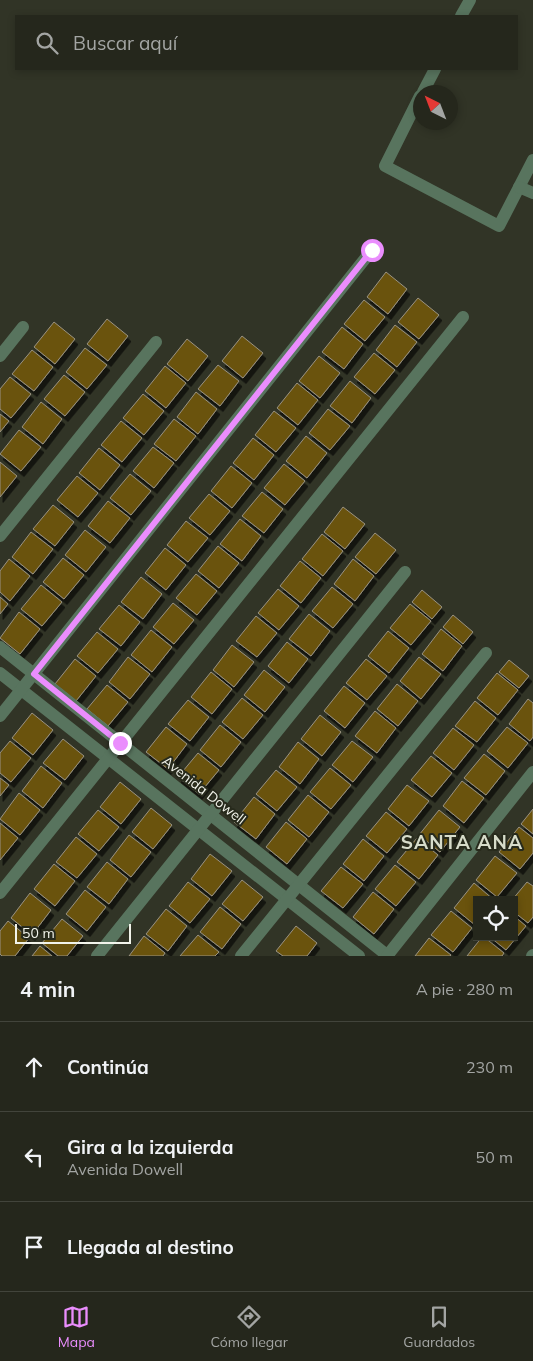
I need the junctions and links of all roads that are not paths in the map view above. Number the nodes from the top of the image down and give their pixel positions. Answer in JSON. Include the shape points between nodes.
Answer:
{"nodes":[{"id":1,"x":470,"y":0,"type":"edge"},
{"id":2,"x":462,"y":15,"type":"edge"},
{"id":3,"x":434,"y":70,"type":"edge"},
{"id":4,"x":426,"y":85,"type":"edge"},
{"id":5,"x":413,"y":110,"type":"edge"},
{"id":6,"x":533,"y":160,"type":"edge"},
{"id":7,"x":519,"y":187,"type":"junction"},
{"id":8,"x":533,"y":193,"type":"edge"},
{"id":9,"x":372,"y":250,"type":"dead end"},
{"id":10,"x":463,"y":317,"type":"dead end"},
{"id":11,"x":23,"y":327,"type":"dead end"},
{"id":12,"x":156,"y":342,"type":"dead end"},
{"id":13,"x":0,"y":356,"type":"edge"},
{"id":14,"x":0,"y":536,"type":"edge"},
{"id":15,"x":404,"y":572,"type":"dead end"},
{"id":16,"x":0,"y":647,"type":"edge"},
{"id":17,"x":486,"y":653,"type":"dead end"},
{"id":18,"x":0,"y":673,"type":"edge"},
{"id":19,"x":34,"y":674,"type":"junction"},
{"id":20,"x":21,"y":690,"type":"junction"},
{"id":21,"x":0,"y":716,"type":"edge"},
{"id":22,"x":120,"y":743,"type":"junction"},
{"id":23,"x":108,"y":758,"type":"junction"},
{"id":24,"x":533,"y":772,"type":"edge"},
{"id":25,"x":210,"y":814,"type":"junction"},
{"id":26,"x":198,"y":829,"type":"junction"},
{"id":27,"x":298,"y":884,"type":"junction"},
{"id":28,"x":0,"y":893,"type":"edge"},
{"id":29,"x":287,"y":899,"type":"junction"},
{"id":30,"x":97,"y":956,"type":"edge"},
{"id":31,"x":241,"y":956,"type":"edge"},
{"id":32,"x":359,"y":956,"type":"edge"},
{"id":33,"x":387,"y":956,"type":"edge"}],
"edges":[{"from":1,"to":2,"type":"street"},
{"from":3,"to":4,"type":"street"},
{"from":5,"to":7,"type":"street","via":[[385,166],[500,226]]},
{"from":6,"to":7,"type":"street"},
{"from":7,"to":8,"type":"street"},
{"from":9,"to":19,"type":"street"},
{"from":10,"to":22,"type":"street"},
{"from":11,"to":13,"type":"street"},
{"from":12,"to":14,"type":"street"},
{"from":15,"to":25,"type":"street"},
{"from":16,"to":19,"type":"street","name":"Avenida Dowell"},
{"from":17,"to":27,"type":"street"},
{"from":18,"to":20,"type":"street"},
{"from":19,"to":20,"type":"street"},
{"from":19,"to":22,"type":"street","name":"Avenida Dowell"},
{"from":20,"to":21,"type":"street"},
{"from":20,"to":23,"type":"street"},
{"from":22,"to":23,"type":"street"},
{"from":22,"to":25,"type":"street","name":"Avenida Dowell"},
{"from":23,"to":26,"type":"street"},
{"from":23,"to":28,"type":"street"},
{"from":24,"to":33,"type":"street"},
{"from":25,"to":26,"type":"street"},
{"from":25,"to":27,"type":"street","name":"Avenida Dowell"},
{"from":26,"to":29,"type":"street"},
{"from":26,"to":30,"type":"street"},
{"from":27,"to":29,"type":"street"},
{"from":27,"to":33,"type":"street","name":"Avenida Dowell"},
{"from":29,"to":31,"type":"street"},
{"from":29,"to":32,"type":"street"}]}
